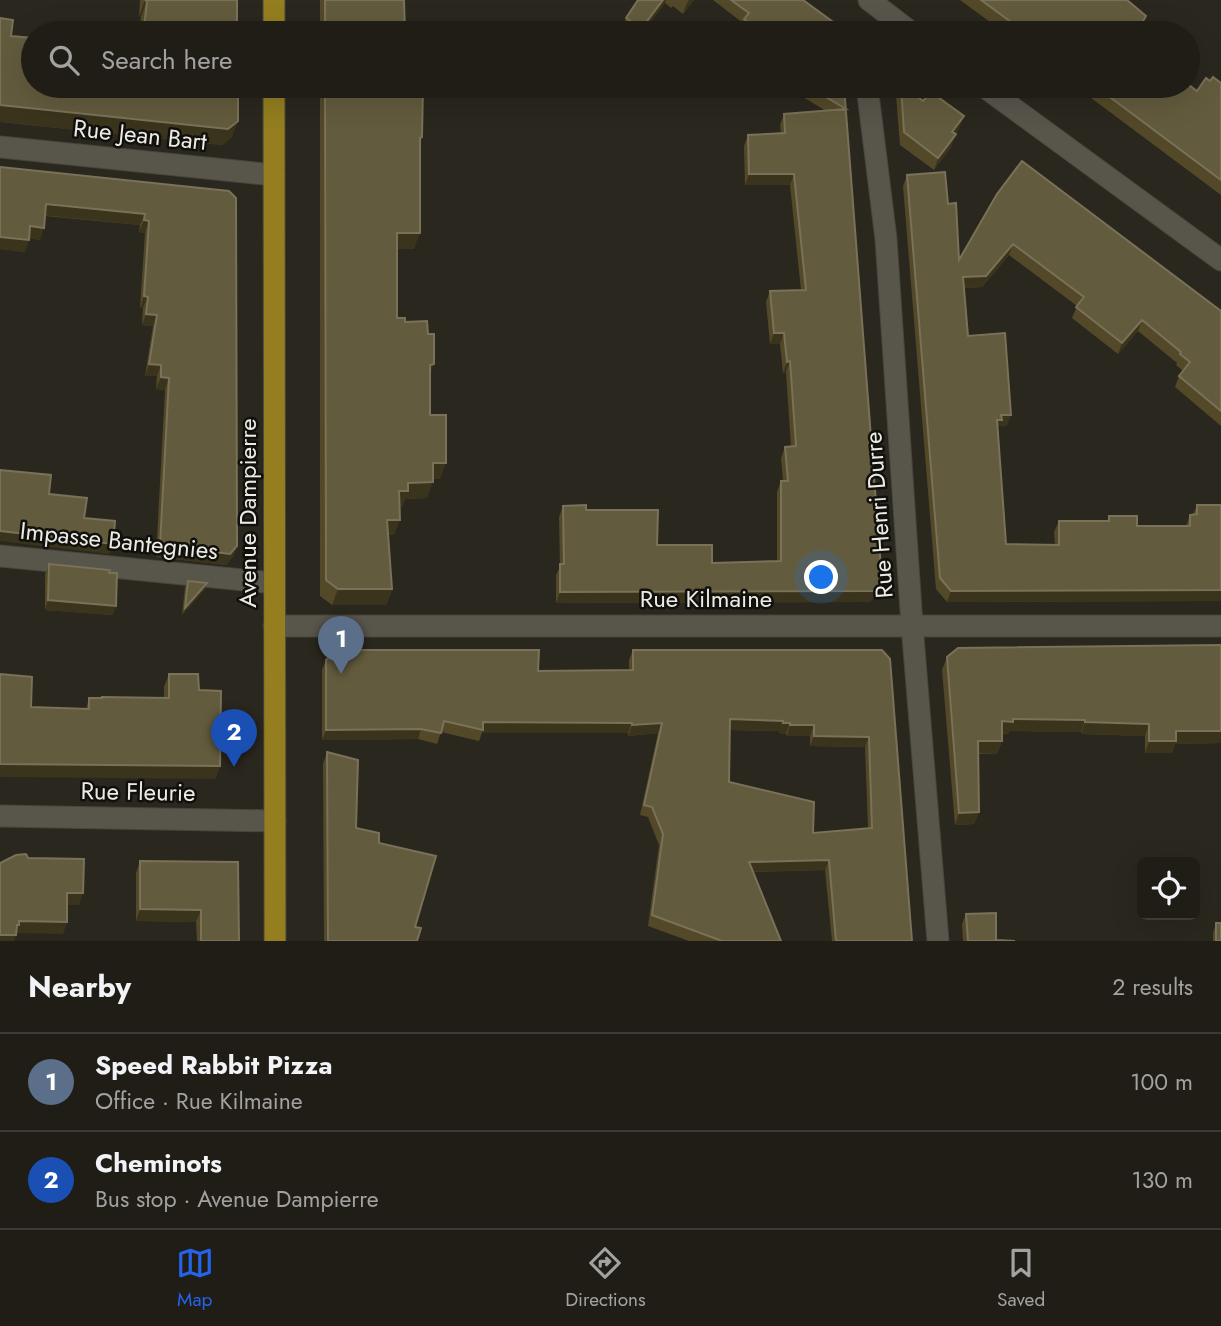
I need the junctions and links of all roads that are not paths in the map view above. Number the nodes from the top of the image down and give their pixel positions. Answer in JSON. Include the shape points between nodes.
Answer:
{"nodes":[{"id":1,"x":274,"y":0,"type":"edge"},
{"id":2,"x":869,"y":0,"type":"edge"},
{"id":3,"x":274,"y":21,"type":"edge"},
{"id":4,"x":883,"y":21,"type":"edge"},
{"id":5,"x":274,"y":98,"type":"edge"},
{"id":6,"x":868,"y":98,"type":"edge"},
{"id":7,"x":999,"y":98,"type":"edge"},
{"id":8,"x":0,"y":147,"type":"edge"},
{"id":9,"x":274,"y":175,"type":"junction"},
{"id":10,"x":1221,"y":260,"type":"edge"},
{"id":11,"x":0,"y":556,"type":"edge"},
{"id":12,"x":274,"y":583,"type":"junction"},
{"id":13,"x":912,"y":625,"type":"junction"},
{"id":14,"x":274,"y":626,"type":"junction"},
{"id":15,"x":1221,"y":626,"type":"edge"},
{"id":16,"x":0,"y":816,"type":"edge"},
{"id":17,"x":275,"y":821,"type":"junction"},
{"id":18,"x":275,"y":941,"type":"edge"},
{"id":19,"x":938,"y":941,"type":"edge"}],
"edges":[{"from":1,"to":3,"type":"main road"},
{"from":2,"to":4,"type":"street"},
{"from":5,"to":9,"type":"main road","name":"Avenue Dampierre"},
{"from":6,"to":13,"type":"street","name":"Rue Henri Durre","via":[[886,239]]},
{"from":7,"to":10,"type":"street"},
{"from":8,"to":9,"type":"street","name":"Rue Jean Bart"},
{"from":9,"to":12,"type":"main road","name":"Avenue Dampierre"},
{"from":11,"to":12,"type":"street","name":"Impasse Bantegnies"},
{"from":12,"to":14,"type":"main road","name":"Avenue Dampierre"},
{"from":13,"to":14,"type":"street","name":"Rue Kilmaine"},
{"from":13,"to":15,"type":"street","name":"Rue Kilmaine"},
{"from":13,"to":19,"type":"street","name":"Rue Henri Durre"},
{"from":14,"to":17,"type":"main road","name":"Avenue Dampierre"},
{"from":16,"to":17,"type":"street","name":"Rue Fleurie"},
{"from":17,"to":18,"type":"main road","name":"Avenue Dampierre"}]}
